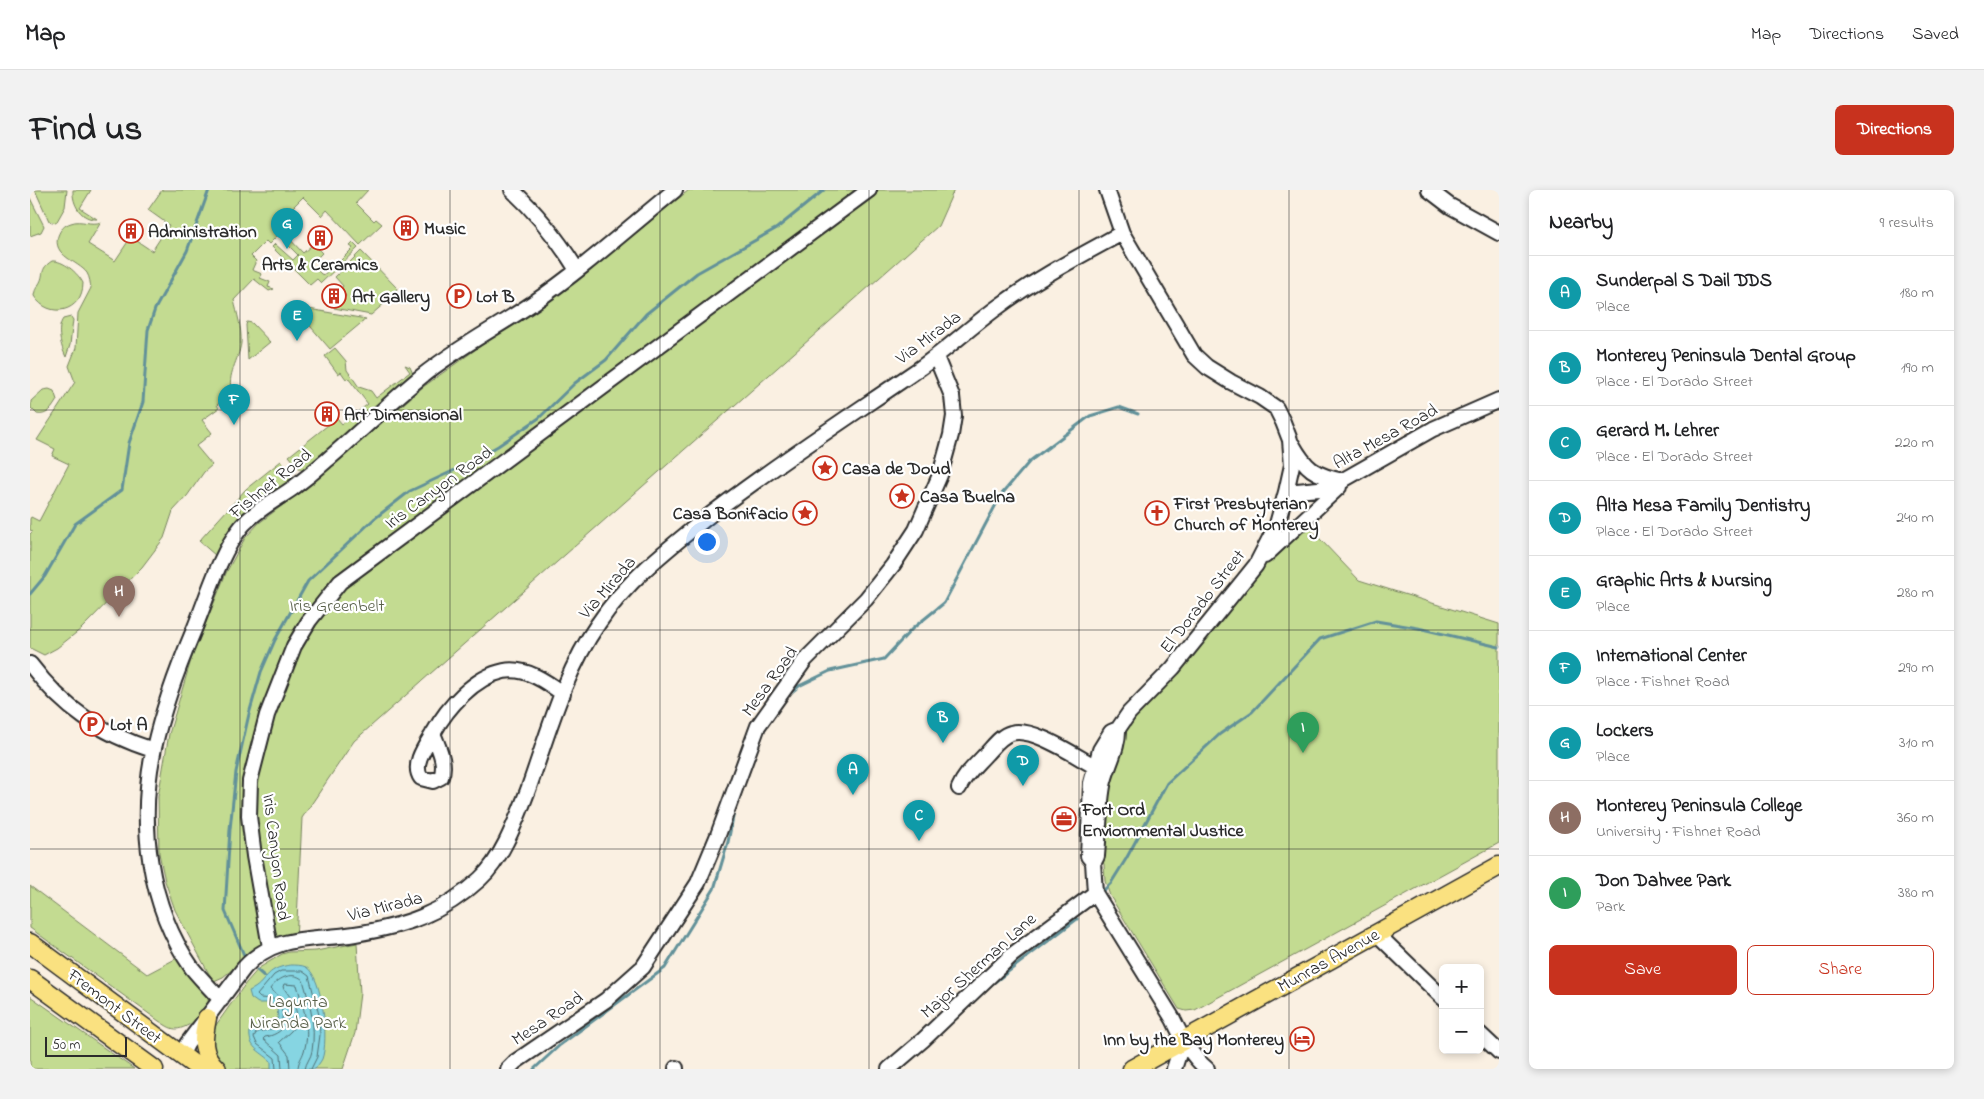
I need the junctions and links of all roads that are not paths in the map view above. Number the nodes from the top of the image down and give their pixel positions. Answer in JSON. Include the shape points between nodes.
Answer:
{"nodes":[{"id":1,"x":512,"y":190,"type":"edge"},
{"id":2,"x":675,"y":190,"type":"edge"},
{"id":3,"x":868,"y":190,"type":"edge"},
{"id":4,"x":1106,"y":190,"type":"edge"},
{"id":5,"x":1429,"y":190,"type":"edge"},
{"id":6,"x":1122,"y":233,"type":"junction"},
{"id":7,"x":1499,"y":233,"type":"edge"},
{"id":8,"x":578,"y":270,"type":"junction"},
{"id":9,"x":936,"y":357,"type":"junction"},
{"id":10,"x":1499,"y":400,"type":"edge"},
{"id":11,"x":1290,"y":440,"type":"junction"},
{"id":12,"x":1348,"y":478,"type":"junction"},
{"id":13,"x":1286,"y":492,"type":"junction"},
{"id":14,"x":1256,"y":565,"type":"junction"},
{"id":15,"x":30,"y":664,"type":"edge"},
{"id":16,"x":563,"y":694,"type":"junction"},
{"id":17,"x":1118,"y":730,"type":"junction"},
{"id":18,"x":433,"y":733,"type":"dead end"},
{"id":19,"x":153,"y":750,"type":"junction"},
{"id":20,"x":1094,"y":766,"type":"junction"},
{"id":21,"x":959,"y":788,"type":"dead end"},
{"id":22,"x":1101,"y":804,"type":"junction"},
{"id":23,"x":1093,"y":862,"type":"junction"},
{"id":24,"x":1499,"y":866,"type":"edge"},
{"id":25,"x":1095,"y":893,"type":"junction"},
{"id":26,"x":1376,"y":934,"type":"junction"},
{"id":27,"x":30,"y":943,"type":"edge"},
{"id":28,"x":270,"y":947,"type":"junction"},
{"id":29,"x":30,"y":979,"type":"edge"},
{"id":30,"x":1439,"y":994,"type":"edge"},
{"id":31,"x":221,"y":1000,"type":"junction"},
{"id":32,"x":207,"y":1018,"type":"junction"},
{"id":33,"x":1484,"y":1038,"type":"edge"},
{"id":34,"x":1183,"y":1041,"type":"junction"},
{"id":35,"x":1499,"y":1052,"type":"edge"},
{"id":36,"x":182,"y":1062,"type":"edge"},
{"id":37,"x":149,"y":1065,"type":"edge"},
{"id":38,"x":200,"y":1069,"type":"edge"},
{"id":39,"x":217,"y":1069,"type":"edge"},
{"id":40,"x":508,"y":1069,"type":"edge"},
{"id":41,"x":889,"y":1069,"type":"edge"},
{"id":42,"x":1132,"y":1069,"type":"edge"},
{"id":43,"x":1174,"y":1069,"type":"edge"},
{"id":44,"x":1207,"y":1069,"type":"edge"}],
"edges":[{"from":1,"to":8,"type":"street","via":[[542,220]]},
{"from":2,"to":8,"type":"street","name":"Fishnet Road"},
{"from":3,"to":28,"type":"street","name":"Iris Canyon Road","via":[[340,582],[309,621],[294,646],[267,715],[250,781],[253,846]]},
{"from":4,"to":6,"type":"street","name":"El Dorado Street"},
{"from":5,"to":7,"type":"street","via":[[1450,206]]},
{"from":6,"to":9,"type":"street","name":"Via Mirada","via":[[997,307]]},
{"from":6,"to":11,"type":"street","name":"El Dorado Street","via":[[1194,355],[1207,367],[1276,408]]},
{"from":8,"to":19,"type":"street","name":"Fishnet Road","via":[[423,375],[326,461],[243,525],[225,554],[177,670]]},
{"from":9,"to":16,"type":"street","name":"Via Mirada","via":[[798,451],[665,551],[616,600],[599,622],[583,648]]},
{"from":9,"to":40,"type":"street","name":"Mesa Road","via":[[952,396],[954,416],[940,475],[916,530],[866,599],[805,660],[758,726],[698,883],[642,967],[606,1000]]},
{"from":10,"to":12,"type":"street","name":"Alta Mesa Road","via":[[1433,429]]},
{"from":11,"to":12,"type":"street","via":[[1306,466],[1318,474]]},
{"from":11,"to":13,"type":"street","name":"El Dorado Street","via":[[1292,465]]},
{"from":12,"to":13,"type":"street","name":"Alta Mesa Road","via":[[1328,488]]},
{"from":12,"to":14,"type":"street"},
{"from":13,"to":14,"type":"street","name":"El Dorado Street","via":[[1277,524]]},
{"from":14,"to":17,"type":"street","name":"El Dorado Street","via":[[1196,641],[1129,713]]},
{"from":15,"to":19,"type":"street","via":[[56,695],[87,720]]},
{"from":16,"to":18,"type":"street","via":[[547,682],[522,671],[503,671],[486,678],[456,702]]},
{"from":16,"to":28,"type":"street","name":"Via Mirada","via":[[520,810],[484,876],[435,912],[415,920],[354,934]]},
{"from":17,"to":20,"type":"street","name":"El Dorado Street","via":[[1106,738]]},
{"from":17,"to":22,"type":"street","name":"El Dorado Street","via":[[1106,770]]},
{"from":19,"to":31,"type":"street","name":"Fishnet Road","via":[[147,823],[155,884],[162,909],[185,957]]},
{"from":20,"to":21,"type":"street","via":[[1045,739],[1022,731],[1012,732],[1002,737],[964,778]]},
{"from":20,"to":22,"type":"street","via":[[1100,771],[1096,795]]},
{"from":20,"to":23,"type":"street","name":"El Dorado Street","via":[[1089,800],[1088,856]]},
{"from":22,"to":23,"type":"street","name":"El Dorado Street","via":[[1097,856]]},
{"from":23,"to":25,"type":"street","name":"El Dorado Street"},
{"from":24,"to":26,"type":"main road","name":"Munras Avenue"},
{"from":25,"to":34,"type":"street","name":"El Dorado Street"},
{"from":25,"to":41,"type":"street","name":"Major Sherman Lane","via":[[1012,955]]},
{"from":26,"to":30,"type":"street"},
{"from":26,"to":34,"type":"main road","name":"Munras Avenue"},
{"from":27,"to":36,"type":"main road","name":"Fremont Street"},
{"from":28,"to":31,"type":"street","name":"Via Mirada","via":[[251,960]]},
{"from":29,"to":37,"type":"main road","name":"Fremont Street"},
{"from":31,"to":32,"type":"street","name":"Via Mirada"},
{"from":32,"to":36,"type":"street","name":"Via Mirada"},
{"from":32,"to":39,"type":"main road","via":[[204,1049],[210,1063]]},
{"from":33,"to":35,"type":"street"},
{"from":34,"to":42,"type":"main road","name":"Munras Avenue"},
{"from":34,"to":43,"type":"street"},
{"from":34,"to":44,"type":"street","name":"El Dorado Street"},
{"from":36,"to":37,"type":"main road"},
{"from":36,"to":38,"type":"main road","name":"Fremont Street"}]}
